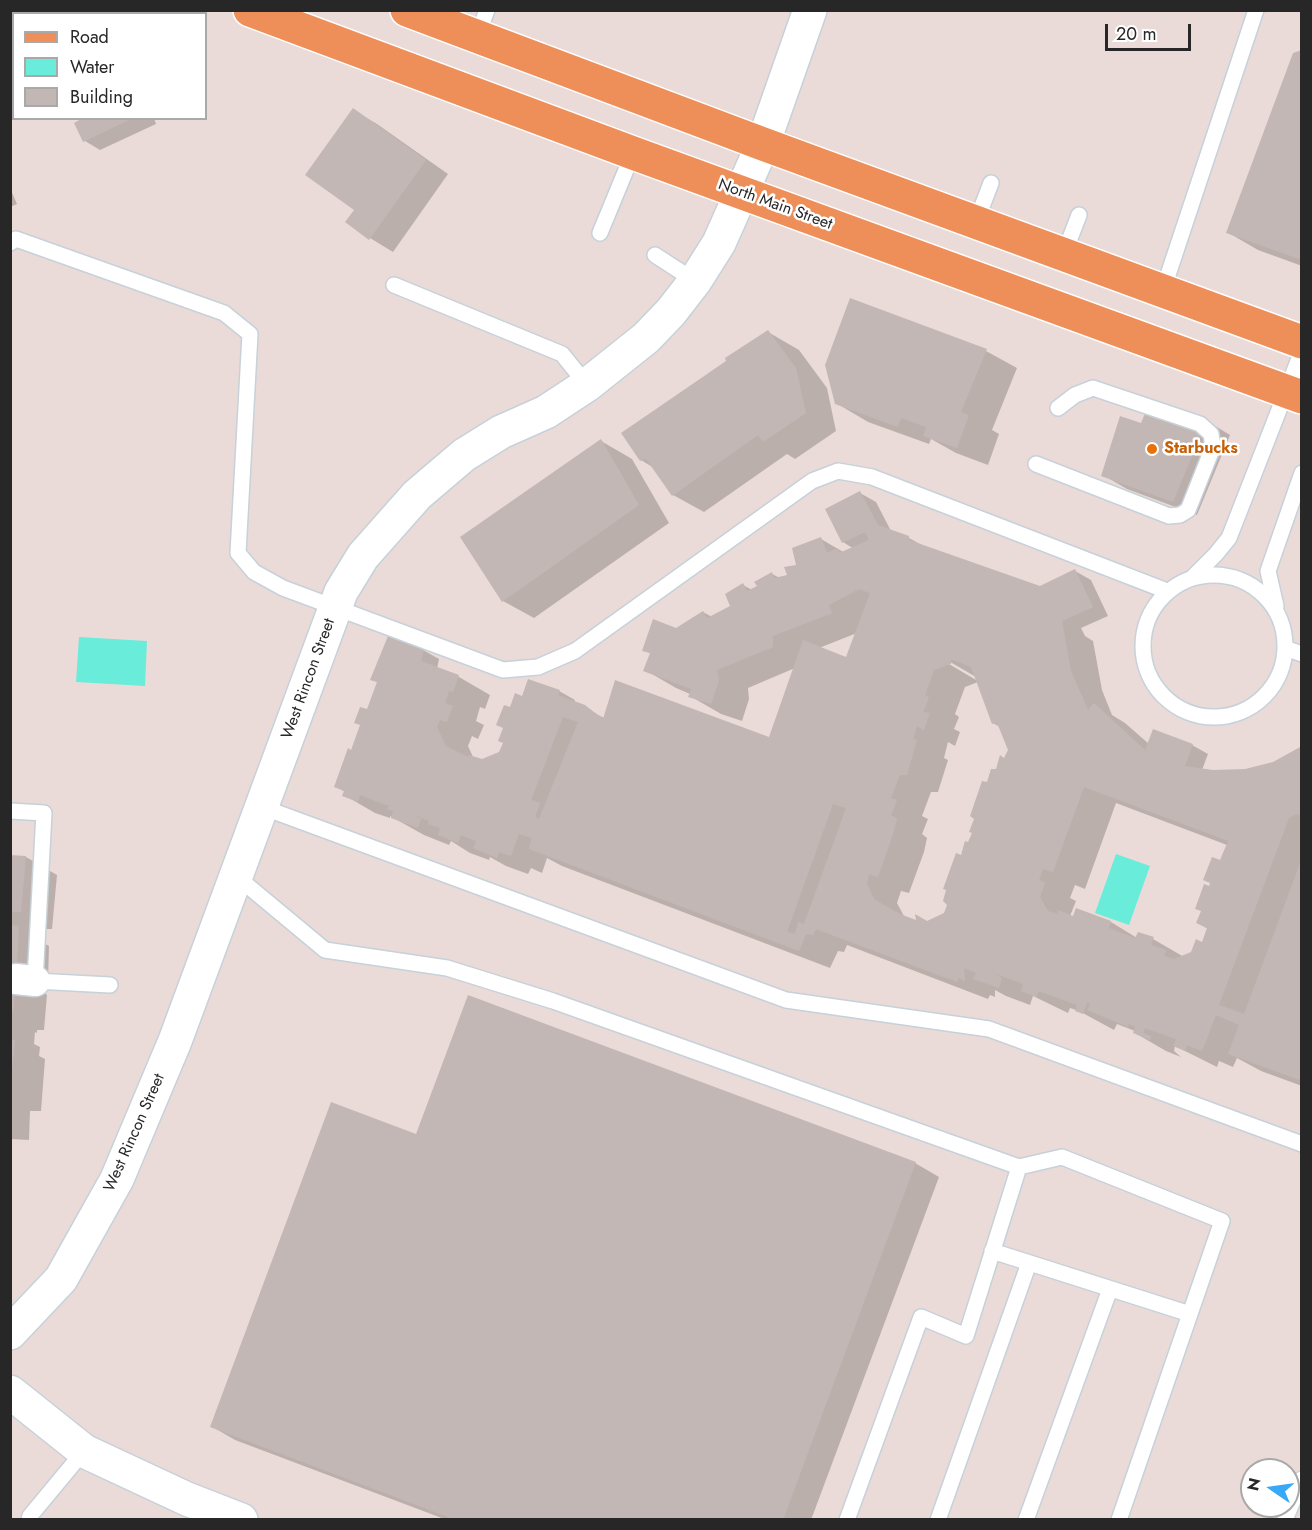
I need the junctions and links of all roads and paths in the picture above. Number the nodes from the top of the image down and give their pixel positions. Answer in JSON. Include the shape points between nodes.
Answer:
{"nodes":[{"id":1,"x":250,"y":10,"type":"edge"},
{"id":2,"x":407,"y":10,"type":"edge"},
{"id":3,"x":810,"y":10,"type":"edge"},
{"id":4,"x":1256,"y":10,"type":"edge"},
{"id":5,"x":482,"y":24,"type":"edge"},
{"id":6,"x":763,"y":144,"type":"junction"},
{"id":7,"x":633,"y":153,"type":"junction"},
{"id":8,"x":991,"y":183,"type":"dead end"},
{"id":9,"x":742,"y":193,"type":"junction"},
{"id":10,"x":1079,"y":215,"type":"dead end"},
{"id":11,"x":976,"y":222,"type":"junction"},
{"id":12,"x":600,"y":232,"type":"dead end"},
{"id":13,"x":10,"y":243,"type":"edge"},
{"id":14,"x":1065,"y":254,"type":"junction"},
{"id":15,"x":655,"y":255,"type":"dead end"},
{"id":16,"x":695,"y":281,"type":"junction"},
{"id":17,"x":394,"y":285,"type":"dead end"},
{"id":18,"x":1163,"y":290,"type":"junction"},
{"id":19,"x":1302,"y":342,"type":"edge"},
{"id":20,"x":1302,"y":351,"type":"edge"},
{"id":21,"x":587,"y":386,"type":"junction"},
{"id":22,"x":1294,"y":394,"type":"edge"},
{"id":23,"x":1058,"y":408,"type":"dead end"},
{"id":24,"x":1036,"y":464,"type":"dead end"},
{"id":25,"x":1302,"y":473,"type":"edge"},
{"id":26,"x":1191,"y":578,"type":"junction"},
{"id":27,"x":1167,"y":591,"type":"junction"},
{"id":28,"x":336,"y":607,"type":"junction"},
{"id":29,"x":1277,"y":612,"type":"junction"},
{"id":30,"x":1285,"y":648,"type":"junction"},
{"id":31,"x":1302,"y":654,"type":"edge"},
{"id":32,"x":262,"y":807,"type":"junction"},
{"id":33,"x":10,"y":811,"type":"edge"},
{"id":34,"x":236,"y":876,"type":"junction"},
{"id":35,"x":110,"y":985,"type":"dead end"},
{"id":36,"x":1302,"y":1144,"type":"edge"},
{"id":37,"x":1019,"y":1167,"type":"junction"},
{"id":38,"x":992,"y":1251,"type":"junction"},
{"id":39,"x":1029,"y":1263,"type":"junction"},
{"id":40,"x":1110,"y":1288,"type":"junction"},
{"id":41,"x":1190,"y":1314,"type":"junction"},
{"id":42,"x":10,"y":1333,"type":"edge"},
{"id":43,"x":10,"y":1392,"type":"edge"},
{"id":44,"x":84,"y":1451,"type":"junction"},
{"id":45,"x":1302,"y":1479,"type":"edge"},
{"id":46,"x":240,"y":1519,"type":"edge"},
{"id":47,"x":29,"y":1520,"type":"edge"},
{"id":48,"x":847,"y":1520,"type":"edge"},
{"id":49,"x":938,"y":1520,"type":"edge"},
{"id":50,"x":1026,"y":1520,"type":"edge"},
{"id":51,"x":1119,"y":1520,"type":"edge"},
{"id":52,"x":1285,"y":1520,"type":"edge"}],
"edges":[{"from":1,"to":7,"type":"main road","name":"North Main Street"},
{"from":2,"to":5,"type":"main road"},
{"from":3,"to":6,"type":"street","name":"West Rincon Street"},
{"from":4,"to":18,"type":"lane"},
{"from":5,"to":6,"type":"main road"},
{"from":6,"to":9,"type":"street","name":"West Rincon Street"},
{"from":6,"to":11,"type":"main road"},
{"from":7,"to":9,"type":"main road","name":"North Main Street"},
{"from":7,"to":12,"type":"lane"},
{"from":8,"to":11,"type":"lane"},
{"from":9,"to":16,"type":"street","name":"West Rincon Street","via":[[716,249]]},
{"from":9,"to":22,"type":"main road","name":"North Main Street"},
{"from":10,"to":14,"type":"lane"},
{"from":11,"to":14,"type":"main road"},
{"from":13,"to":28,"type":"lane","via":[[16,238],[224,313],[250,334],[238,553],[254,572],[283,588]]},
{"from":14,"to":18,"type":"main road"},
{"from":15,"to":16,"type":"lane"},
{"from":16,"to":21,"type":"street","name":"West Rincon Street","via":[[646,338]]},
{"from":17,"to":21,"type":"lane","via":[[562,354]]},
{"from":18,"to":19,"type":"main road"},
{"from":20,"to":22,"type":"lane"},
{"from":21,"to":28,"type":"street","name":"West Rincon Street","via":[[546,412],[487,440],[417,495],[363,556]]},
{"from":22,"to":26,"type":"lane","via":[[1229,538]]},
{"from":23,"to":24,"type":"lane","via":[[1093,388],[1200,424],[1211,434],[1213,447],[1188,510],[1180,515],[1169,516]]},
{"from":25,"to":29,"type":"lane","via":[[1268,571]]},
{"from":26,"to":27,"type":"lane"},
{"from":26,"to":29,"type":"lane","via":[[1208,574],[1240,580],[1255,587]]},
{"from":27,"to":28,"type":"lane","via":[[872,477],[838,471],[812,481],[574,651],[538,667],[503,670]]},
{"from":27,"to":30,"type":"lane","via":[[1152,609],[1143,632],[1142,656],[1149,678],[1163,698],[1182,711],[1205,718],[1229,717],[1251,708],[1269,692],[1281,672]]},
{"from":28,"to":32,"type":"street","name":"West Rincon Street"},
{"from":29,"to":30,"type":"lane"},
{"from":30,"to":31,"type":"lane"},
{"from":32,"to":34,"type":"street","name":"West Rincon Street"},
{"from":32,"to":36,"type":"lane","via":[[786,1000],[989,1029]]},
{"from":33,"to":35,"type":"lane","via":[[44,813],[25,980]]},
{"from":34,"to":37,"type":"lane","via":[[325,950],[447,968],[531,994]]},
{"from":34,"to":42,"type":"street","name":"West Rincon Street","via":[[175,1041],[117,1179],[61,1279]]},
{"from":37,"to":38,"type":"lane"},
{"from":37,"to":41,"type":"lane","via":[[1062,1157],[1222,1221]]},
{"from":38,"to":39,"type":"lane"},
{"from":38,"to":48,"type":"lane","via":[[966,1336],[921,1317]]},
{"from":39,"to":40,"type":"lane"},
{"from":39,"to":49,"type":"lane"},
{"from":40,"to":41,"type":"lane"},
{"from":40,"to":50,"type":"lane"},
{"from":41,"to":51,"type":"lane"},
{"from":43,"to":44,"type":"street"},
{"from":44,"to":46,"type":"street"},
{"from":44,"to":47,"type":"lane"},
{"from":45,"to":52,"type":"lane"}]}
